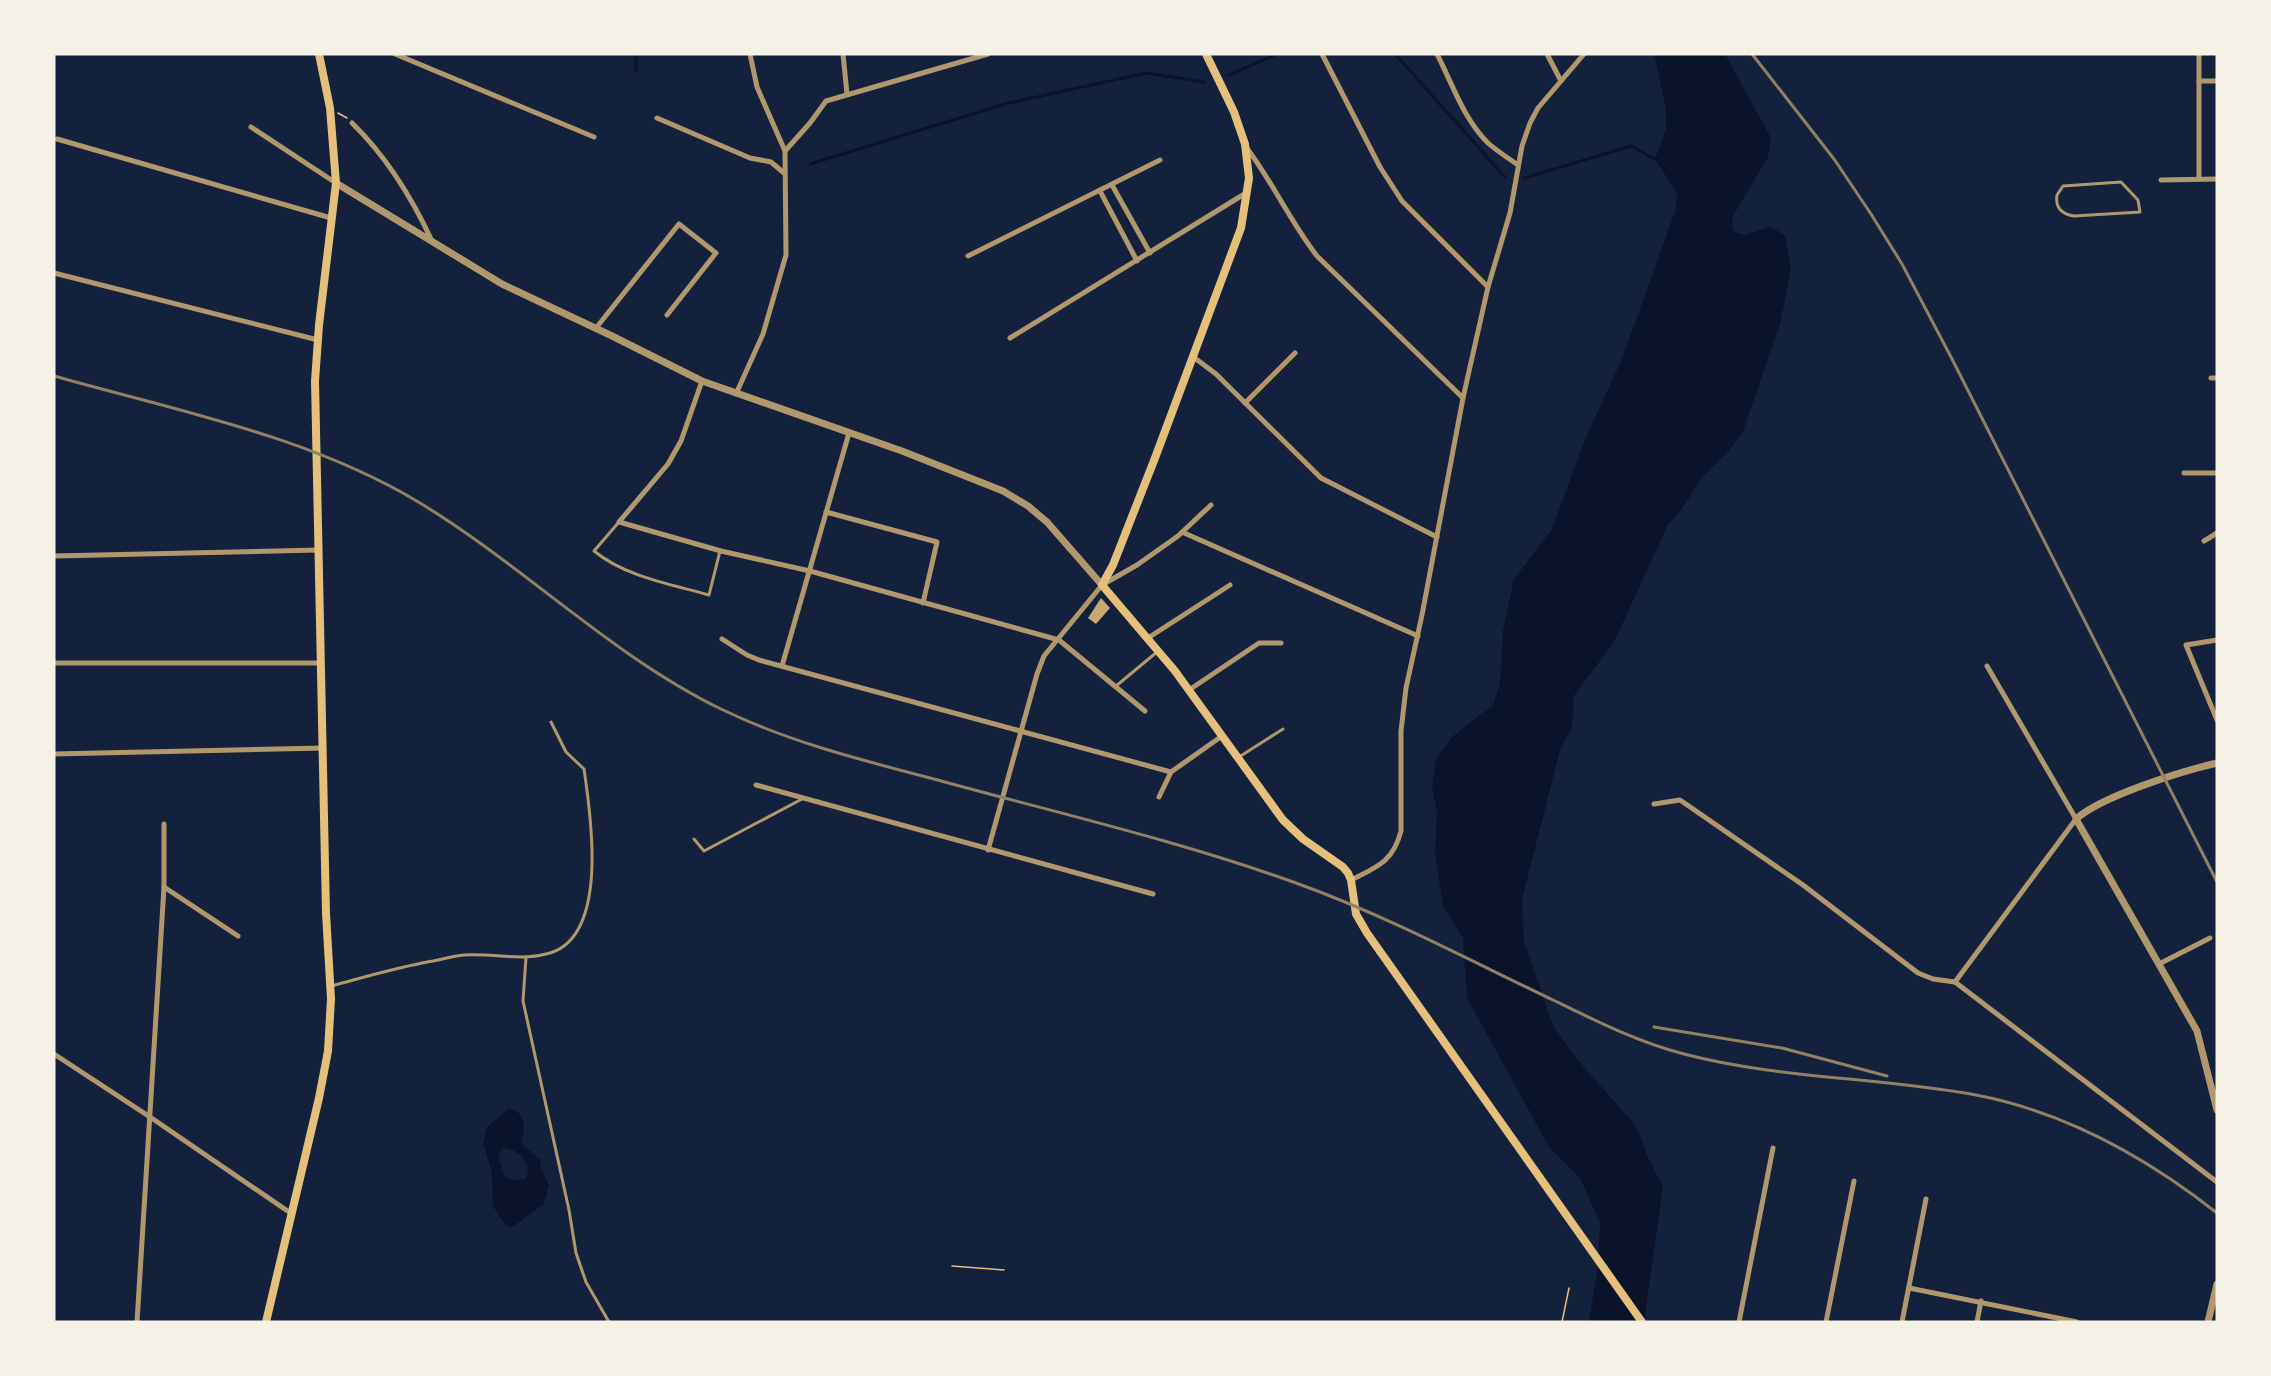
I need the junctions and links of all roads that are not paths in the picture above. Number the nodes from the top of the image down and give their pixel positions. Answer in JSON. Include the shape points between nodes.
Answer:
{"nodes":[{"id":1,"x":319,"y":54,"type":"edge"},
{"id":2,"x":394,"y":54,"type":"edge"},
{"id":3,"x":750,"y":54,"type":"edge"},
{"id":4,"x":843,"y":54,"type":"edge"},
{"id":5,"x":988,"y":54,"type":"edge"},
{"id":6,"x":1206,"y":54,"type":"edge"},
{"id":7,"x":1322,"y":54,"type":"edge"},
{"id":8,"x":1437,"y":54,"type":"edge"},
{"id":9,"x":1546,"y":54,"type":"edge"},
{"id":10,"x":1584,"y":54,"type":"edge"},
{"id":11,"x":2199,"y":54,"type":"edge"},
{"id":12,"x":1561,"y":81,"type":"junction"},
{"id":13,"x":2199,"y":81,"type":"junction"},
{"id":14,"x":2217,"y":81,"type":"edge"},
{"id":15,"x":847,"y":94,"type":"junction"},
{"id":16,"x":657,"y":118,"type":"dead end"},
{"id":17,"x":352,"y":123,"type":"road end"},
{"id":18,"x":251,"y":127,"type":"dead end"},
{"id":19,"x":594,"y":137,"type":"dead end"},
{"id":20,"x":57,"y":140,"type":"dead end"},
{"id":21,"x":1245,"y":144,"type":"junction"},
{"id":22,"x":785,"y":151,"type":"junction"},
{"id":23,"x":1160,"y":160,"type":"dead end"},
{"id":24,"x":1518,"y":165,"type":"junction"},
{"id":25,"x":784,"y":173,"type":"junction"},
{"id":26,"x":2199,"y":179,"type":"junction"},
{"id":27,"x":2217,"y":179,"type":"edge"},
{"id":28,"x":2161,"y":180,"type":"dead end"},
{"id":29,"x":2121,"y":182,"type":"joint"},
{"id":30,"x":336,"y":183,"type":"junction"},
{"id":31,"x":1112,"y":185,"type":"junction"},
{"id":32,"x":1100,"y":191,"type":"junction"},
{"id":33,"x":1246,"y":194,"type":"junction"},
{"id":34,"x":331,"y":218,"type":"junction"},
{"id":35,"x":433,"y":243,"type":"junction"},
{"id":36,"x":1150,"y":253,"type":"junction"},
{"id":37,"x":968,"y":256,"type":"dead end"},
{"id":38,"x":1137,"y":261,"type":"junction"},
{"id":39,"x":54,"y":273,"type":"edge"},
{"id":40,"x":1488,"y":287,"type":"junction"},
{"id":41,"x":667,"y":315,"type":"dead end"},
{"id":42,"x":596,"y":328,"type":"junction"},
{"id":43,"x":1010,"y":338,"type":"dead end"},
{"id":44,"x":318,"y":340,"type":"junction"},
{"id":45,"x":1295,"y":353,"type":"dead end"},
{"id":46,"x":1192,"y":356,"type":"junction"},
{"id":47,"x":702,"y":381,"type":"junction"},
{"id":48,"x":736,"y":394,"type":"junction"},
{"id":49,"x":1463,"y":398,"type":"junction"},
{"id":50,"x":1245,"y":403,"type":"junction"},
{"id":51,"x":849,"y":432,"type":"junction"},
{"id":52,"x":2184,"y":473,"type":"dead end"},
{"id":53,"x":2217,"y":473,"type":"edge"},
{"id":54,"x":1211,"y":505,"type":"dead end"},
{"id":55,"x":826,"y":512,"type":"junction"},
{"id":56,"x":619,"y":522,"type":"junction"},
{"id":57,"x":1182,"y":532,"type":"junction"},
{"id":58,"x":2217,"y":533,"type":"edge"},
{"id":59,"x":1437,"y":537,"type":"junction"},
{"id":60,"x":2204,"y":541,"type":"dead end"},
{"id":61,"x":319,"y":550,"type":"junction"},
{"id":62,"x":720,"y":550,"type":"junction"},
{"id":63,"x":54,"y":556,"type":"edge"},
{"id":64,"x":810,"y":571,"type":"junction"},
{"id":65,"x":1102,"y":585,"type":"junction"},
{"id":66,"x":1230,"y":585,"type":"dead end"},
{"id":67,"x":923,"y":603,"type":"junction"},
{"id":68,"x":1418,"y":636,"type":"junction"},
{"id":69,"x":1148,"y":638,"type":"junction"},
{"id":70,"x":722,"y":639,"type":"dead end"},
{"id":71,"x":1059,"y":639,"type":"junction"},
{"id":72,"x":2217,"y":640,"type":"edge"},
{"id":73,"x":1281,"y":643,"type":"dead end"},
{"id":74,"x":1158,"y":651,"type":"junction"},
{"id":75,"x":54,"y":663,"type":"edge"},
{"id":76,"x":321,"y":663,"type":"junction"},
{"id":77,"x":782,"y":666,"type":"junction"},
{"id":78,"x":1987,"y":666,"type":"dead end"},
{"id":79,"x":1115,"y":687,"type":"junction"},
{"id":80,"x":1189,"y":690,"type":"junction"},
{"id":81,"x":1145,"y":711,"type":"dead end"},
{"id":82,"x":2217,"y":720,"type":"edge"},
{"id":83,"x":551,"y":722,"type":"dead end"},
{"id":84,"x":1283,"y":729,"type":"dead end"},
{"id":85,"x":1021,"y":731,"type":"junction"},
{"id":86,"x":1222,"y":736,"type":"junction"},
{"id":87,"x":324,"y":748,"type":"junction"},
{"id":88,"x":54,"y":754,"type":"edge"},
{"id":89,"x":1238,"y":758,"type":"junction"},
{"id":90,"x":2217,"y":763,"type":"edge"},
{"id":91,"x":1171,"y":772,"type":"junction"},
{"id":92,"x":756,"y":785,"type":"dead end"},
{"id":93,"x":1159,"y":797,"type":"dead end"},
{"id":94,"x":803,"y":799,"type":"junction"},
{"id":95,"x":1653,"y":804,"type":"dead end"},
{"id":96,"x":2076,"y":819,"type":"junction"},
{"id":97,"x":165,"y":824,"type":"dead end"},
{"id":98,"x":694,"y":839,"type":"dead end"},
{"id":99,"x":988,"y":850,"type":"junction"},
{"id":100,"x":1351,"y":880,"type":"junction"},
{"id":101,"x":164,"y":887,"type":"junction"},
{"id":102,"x":1153,"y":894,"type":"dead end"},
{"id":103,"x":238,"y":936,"type":"dead end"},
{"id":104,"x":2210,"y":938,"type":"dead end"},
{"id":105,"x":526,"y":957,"type":"junction"},
{"id":106,"x":2159,"y":964,"type":"junction"},
{"id":107,"x":1955,"y":982,"type":"junction"},
{"id":108,"x":330,"y":986,"type":"junction"},
{"id":109,"x":54,"y":1054,"type":"edge"},
{"id":110,"x":2217,"y":1110,"type":"edge"},
{"id":111,"x":150,"y":1117,"type":"junction"},
{"id":112,"x":1773,"y":1148,"type":"dead end"},
{"id":113,"x":1854,"y":1181,"type":"dead end"},
{"id":114,"x":2217,"y":1182,"type":"edge"},
{"id":115,"x":1926,"y":1199,"type":"dead end"},
{"id":116,"x":292,"y":1214,"type":"junction"},
{"id":117,"x":2217,"y":1284,"type":"edge"},
{"id":118,"x":1909,"y":1288,"type":"junction"},
{"id":119,"x":1982,"y":1301,"type":"junction"},
{"id":120,"x":137,"y":1322,"type":"edge"},
{"id":121,"x":266,"y":1322,"type":"edge"},
{"id":122,"x":609,"y":1322,"type":"edge"},
{"id":123,"x":1642,"y":1322,"type":"edge"},
{"id":124,"x":1739,"y":1322,"type":"edge"},
{"id":125,"x":1826,"y":1322,"type":"edge"},
{"id":126,"x":1902,"y":1322,"type":"edge"},
{"id":127,"x":1977,"y":1322,"type":"edge"},
{"id":128,"x":2077,"y":1322,"type":"edge"},
{"id":129,"x":2208,"y":1322,"type":"edge"}],
"edges":[{"from":1,"to":30,"type":"main road","via":[[330,108]]},
{"from":2,"to":19,"type":"street"},
{"from":3,"to":22,"type":"street","via":[[757,87]]},
{"from":4,"to":15,"type":"street"},
{"from":5,"to":15,"type":"street"},
{"from":6,"to":21,"type":"main road"},
{"from":7,"to":40,"type":"street","via":[[1380,167],[1402,201]]},
{"from":8,"to":24,"type":"street","via":[[1481,135]]},
{"from":9,"to":12,"type":"street"},
{"from":10,"to":12,"type":"street"},
{"from":11,"to":13,"type":"street"},
{"from":12,"to":24,"type":"street","via":[[1530,123]]},
{"from":13,"to":14,"type":"street"},
{"from":13,"to":26,"type":"street"},
{"from":15,"to":22,"type":"street","via":[[826,101]]},
{"from":16,"to":25,"type":"street","via":[[750,158],[771,162]]},
{"from":17,"to":35,"type":"street","via":[[380,151]]},
{"from":18,"to":30,"type":"street"},
{"from":20,"to":34,"type":"street"},
{"from":21,"to":33,"type":"main road","via":[[1249,178]]},
{"from":21,"to":49,"type":"street","via":[[1317,256]]},
{"from":22,"to":25,"type":"street"},
{"from":23,"to":31,"type":"street"},
{"from":24,"to":40,"type":"street","via":[[1510,213]]},
{"from":25,"to":48,"type":"street","via":[[786,255],[763,334]]},
{"from":26,"to":27,"type":"street"},
{"from":26,"to":28,"type":"street"},
{"from":29,"to":29,"type":"lane","via":[[2063,186],[2057,195],[2057,206],[2064,214],[2074,216],[2140,212],[2138,200]]},
{"from":30,"to":34,"type":"main road"},
{"from":30,"to":35,"type":"street"},
{"from":31,"to":32,"type":"street"},
{"from":31,"to":36,"type":"street"},
{"from":32,"to":37,"type":"street"},
{"from":32,"to":38,"type":"street"},
{"from":33,"to":36,"type":"street"},
{"from":33,"to":46,"type":"main road","via":[[1240,228]]},
{"from":34,"to":44,"type":"main road"},
{"from":35,"to":42,"type":"street","via":[[502,284]]},
{"from":36,"to":38,"type":"street"},
{"from":38,"to":43,"type":"street"},
{"from":39,"to":44,"type":"street"},
{"from":40,"to":49,"type":"street"},
{"from":41,"to":42,"type":"street","via":[[716,253],[679,224]]},
{"from":42,"to":47,"type":"street"},
{"from":44,"to":61,"type":"main road","via":[[315,381]]},
{"from":45,"to":50,"type":"street"},
{"from":46,"to":50,"type":"street"},
{"from":46,"to":65,"type":"main road"},
{"from":47,"to":48,"type":"street"},
{"from":47,"to":56,"type":"street","via":[[681,441],[668,464]]},
{"from":48,"to":51,"type":"street"},
{"from":49,"to":59,"type":"street"},
{"from":50,"to":59,"type":"street","via":[[1321,478]]},
{"from":51,"to":55,"type":"street"},
{"from":51,"to":65,"type":"street","via":[[1003,491],[1028,506]]},
{"from":52,"to":53,"type":"street"},
{"from":54,"to":57,"type":"street"},
{"from":55,"to":64,"type":"street"},
{"from":55,"to":67,"type":"street","via":[[937,542]]},
{"from":56,"to":62,"type":"street"},
{"from":56,"to":62,"type":"lane","via":[[594,551],[617,567],[709,595]]},
{"from":57,"to":65,"type":"street"},
{"from":57,"to":68,"type":"street"},
{"from":58,"to":60,"type":"street"},
{"from":59,"to":68,"type":"street"},
{"from":61,"to":63,"type":"street"},
{"from":61,"to":76,"type":"main road"},
{"from":62,"to":64,"type":"street"},
{"from":64,"to":67,"type":"street"},
{"from":64,"to":77,"type":"street"},
{"from":65,"to":69,"type":"main road"},
{"from":65,"to":71,"type":"street"},
{"from":66,"to":69,"type":"street"},
{"from":67,"to":71,"type":"street"},
{"from":68,"to":100,"type":"street","via":[[1402,715],[1402,816],[1398,841],[1381,865]]},
{"from":69,"to":74,"type":"main road"},
{"from":70,"to":77,"type":"street","via":[[747,655]]},
{"from":71,"to":79,"type":"street"},
{"from":71,"to":85,"type":"street","via":[[1040,665]]},
{"from":72,"to":82,"type":"street","via":[[2186,645]]},
{"from":73,"to":80,"type":"street","via":[[1259,643]]},
{"from":74,"to":79,"type":"lane"},
{"from":74,"to":80,"type":"main road"},
{"from":75,"to":76,"type":"street"},
{"from":76,"to":87,"type":"main road"},
{"from":77,"to":85,"type":"street"},
{"from":78,"to":96,"type":"street"},
{"from":79,"to":81,"type":"street"},
{"from":80,"to":86,"type":"main road"},
{"from":83,"to":105,"type":"lane","via":[[566,752],[584,769],[593,848],[590,881],[586,914],[569,944],[548,954]]},
{"from":84,"to":89,"type":"lane"},
{"from":85,"to":91,"type":"street"},
{"from":85,"to":99,"type":"street"},
{"from":86,"to":89,"type":"main road"},
{"from":86,"to":91,"type":"street"},
{"from":87,"to":88,"type":"street"},
{"from":87,"to":108,"type":"main road"},
{"from":89,"to":100,"type":"main road","via":[[1283,820],[1343,867]]},
{"from":90,"to":96,"type":"street","via":[[2098,805]]},
{"from":91,"to":93,"type":"street"},
{"from":92,"to":94,"type":"street"},
{"from":94,"to":98,"type":"lane","via":[[704,851]]},
{"from":94,"to":99,"type":"street"},
{"from":95,"to":107,"type":"street","via":[[1680,800],[1789,875],[1918,973]]},
{"from":96,"to":106,"type":"street"},
{"from":96,"to":107,"type":"street"},
{"from":97,"to":101,"type":"street"},
{"from":99,"to":102,"type":"street"},
{"from":100,"to":123,"type":"main road","via":[[1356,914],[1367,933]]},
{"from":101,"to":103,"type":"street"},
{"from":101,"to":111,"type":"street"},
{"from":104,"to":106,"type":"street"},
{"from":105,"to":108,"type":"lane","via":[[464,955]]},
{"from":105,"to":122,"type":"lane","via":[[523,1001],[576,1253],[586,1282]]},
{"from":106,"to":110,"type":"street","via":[[2197,1031]]},
{"from":107,"to":114,"type":"street"},
{"from":108,"to":116,"type":"main road","via":[[328,1052]]},
{"from":109,"to":111,"type":"street"},
{"from":111,"to":116,"type":"street"},
{"from":111,"to":120,"type":"street"},
{"from":112,"to":124,"type":"street"},
{"from":113,"to":125,"type":"street"},
{"from":115,"to":118,"type":"street"},
{"from":116,"to":121,"type":"main road"},
{"from":117,"to":129,"type":"street"},
{"from":118,"to":119,"type":"street"},
{"from":118,"to":126,"type":"street"},
{"from":119,"to":127,"type":"street"},
{"from":119,"to":128,"type":"street"}]}
